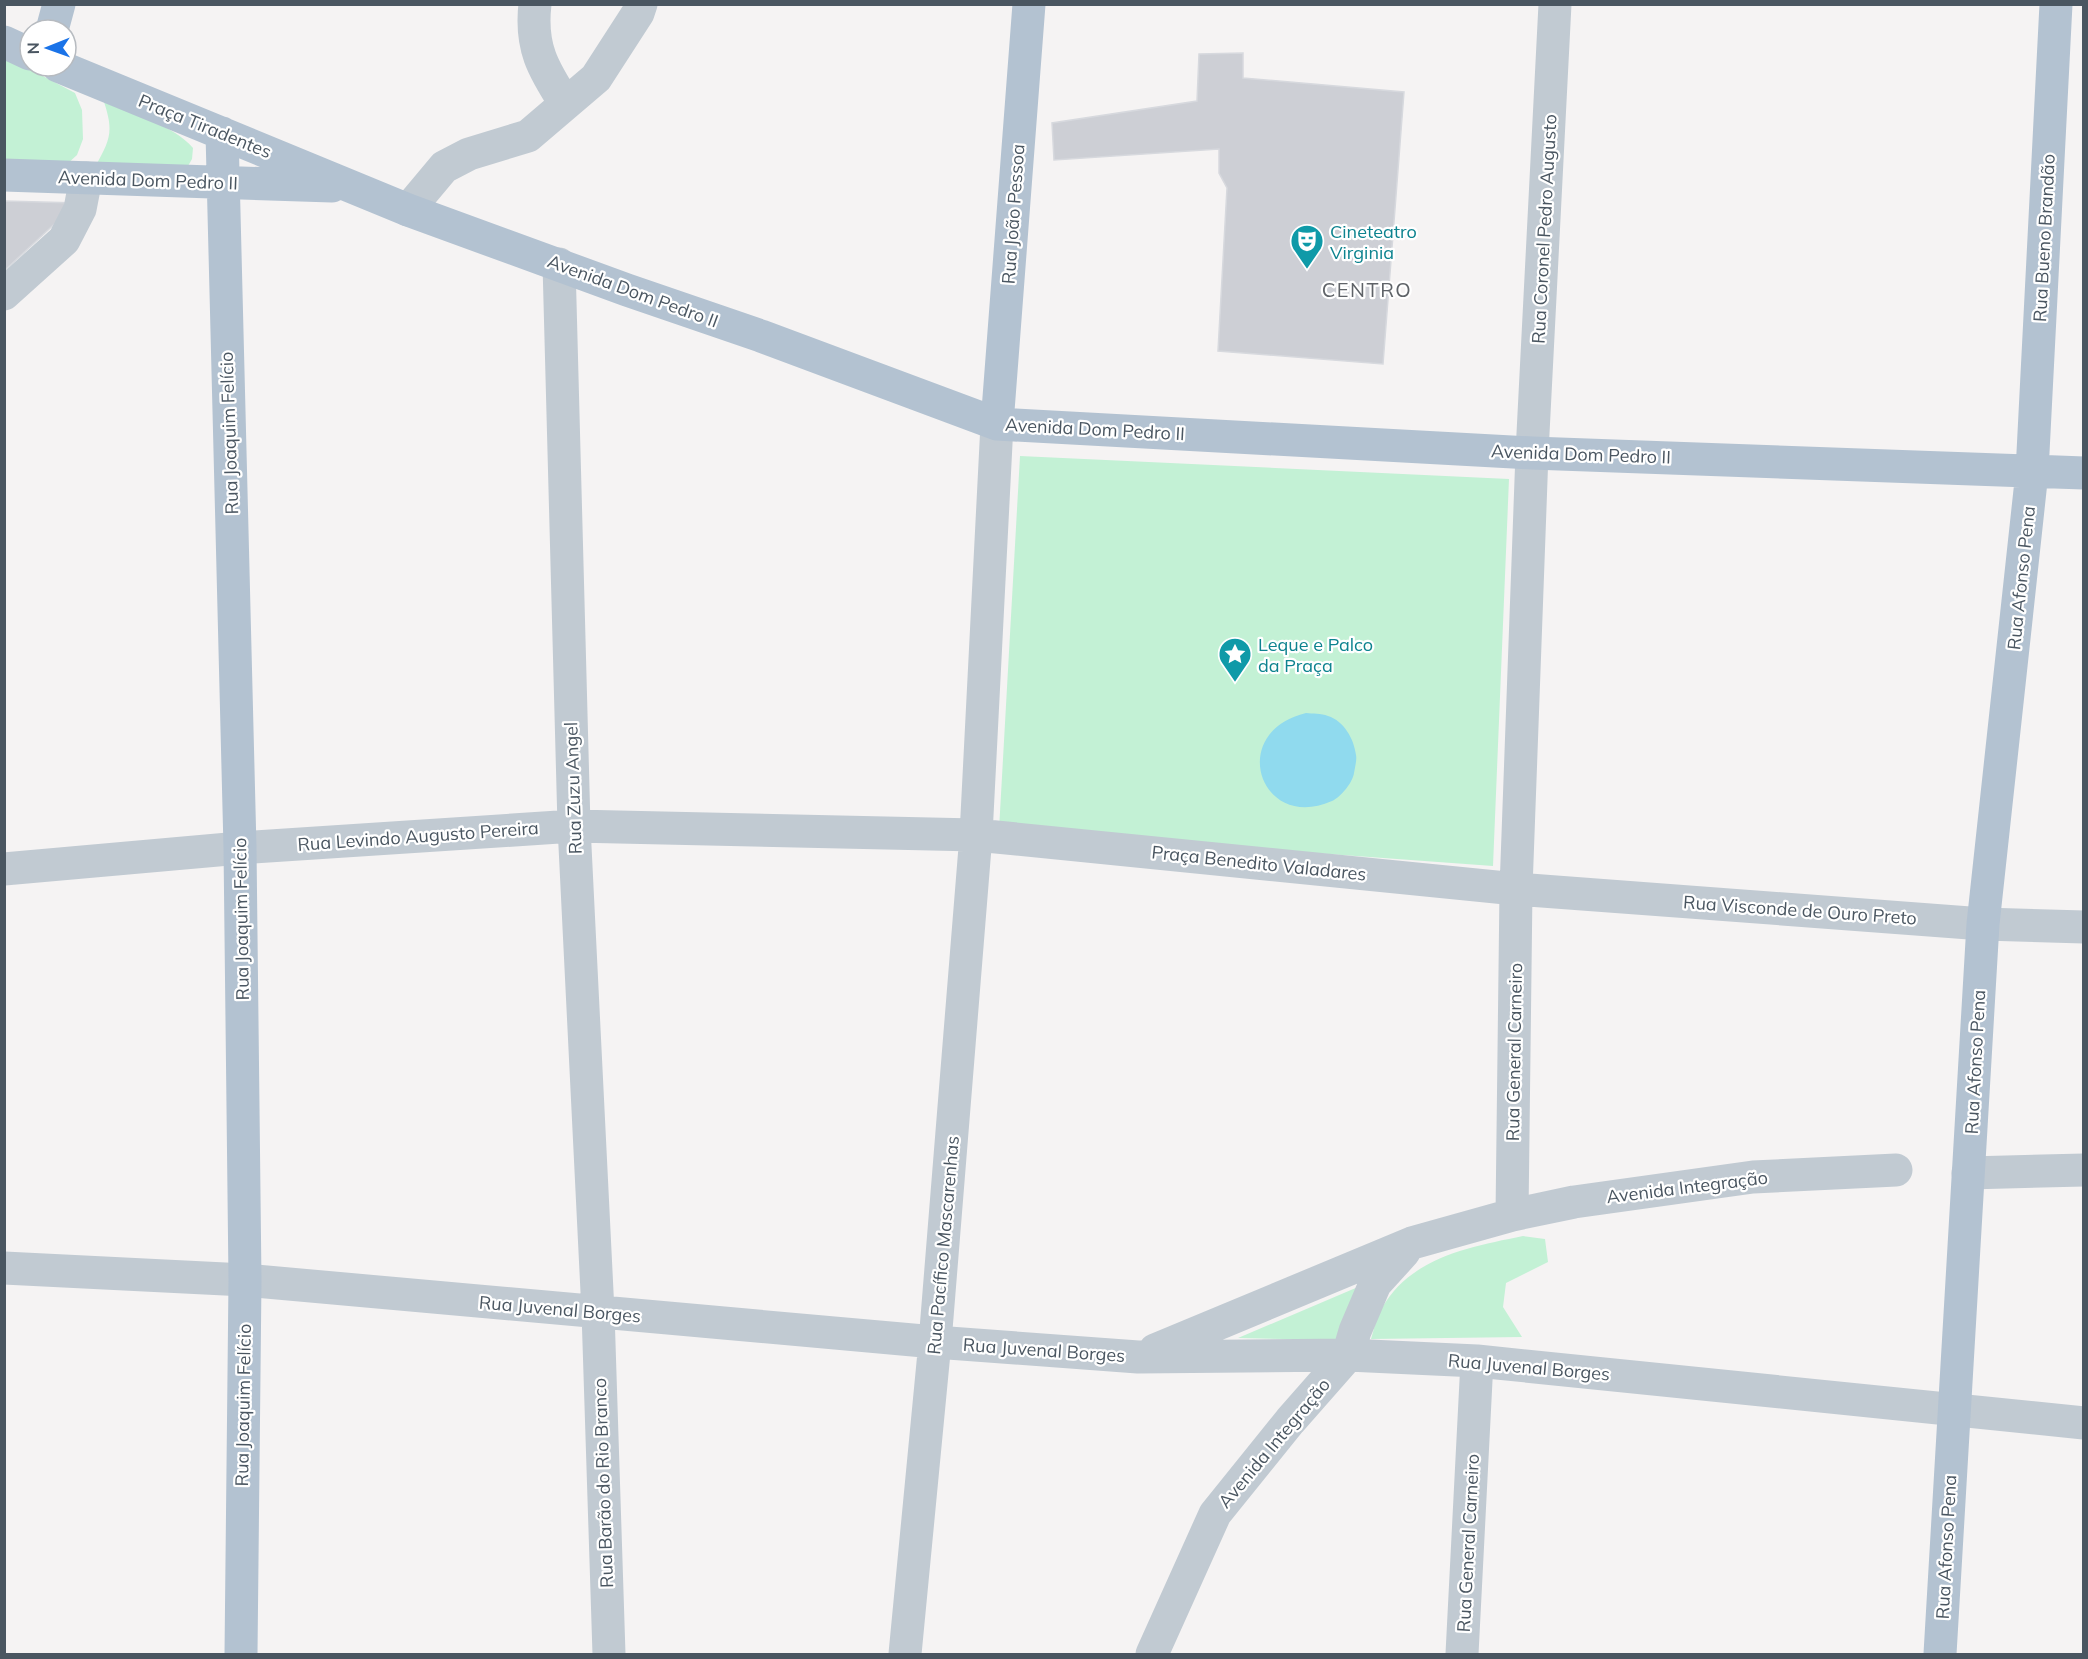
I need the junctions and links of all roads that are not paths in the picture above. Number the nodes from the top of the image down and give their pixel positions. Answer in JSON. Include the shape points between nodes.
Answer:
{"nodes":[{"id":1,"x":535,"y":4,"type":"edge"},
{"id":2,"x":641,"y":4,"type":"edge"},
{"id":3,"x":1029,"y":4,"type":"edge"},
{"id":4,"x":1555,"y":4,"type":"edge"},
{"id":5,"x":2056,"y":4,"type":"edge"},
{"id":6,"x":4,"y":42,"type":"edge"},
{"id":7,"x":18,"y":48,"type":"edge"},
{"id":8,"x":78,"y":74,"type":"edge"},
{"id":9,"x":565,"y":103,"type":"junction"},
{"id":10,"x":222,"y":134,"type":"junction"},
{"id":11,"x":4,"y":175,"type":"edge"},
{"id":12,"x":86,"y":178,"type":"junction"},
{"id":13,"x":222,"y":183,"type":"junction"},
{"id":14,"x":352,"y":187,"type":"junction"},
{"id":15,"x":408,"y":210,"type":"junction"},
{"id":16,"x":559,"y":264,"type":"junction"},
{"id":17,"x":4,"y":294,"type":"edge"},
{"id":18,"x":997,"y":424,"type":"junction"},
{"id":19,"x":1532,"y":453,"type":"junction"},
{"id":20,"x":2032,"y":471,"type":"junction"},
{"id":21,"x":2084,"y":473,"type":"edge"},
{"id":22,"x":574,"y":826,"type":"junction"},
{"id":23,"x":976,"y":835,"type":"junction"},
{"id":24,"x":240,"y":848,"type":"junction"},
{"id":25,"x":4,"y":869,"type":"edge"},
{"id":26,"x":1516,"y":889,"type":"junction"},
{"id":27,"x":1983,"y":924,"type":"junction"},
{"id":28,"x":2084,"y":927,"type":"edge"},
{"id":29,"x":1896,"y":1170,"type":"dead end"},
{"id":30,"x":2084,"y":1170,"type":"edge"},
{"id":31,"x":1968,"y":1173,"type":"junction"},
{"id":32,"x":1512,"y":1215,"type":"junction"},
{"id":33,"x":1412,"y":1243,"type":"junction"},
{"id":34,"x":4,"y":1268,"type":"edge"},
{"id":35,"x":245,"y":1280,"type":"junction"},
{"id":36,"x":598,"y":1312,"type":"junction"},
{"id":37,"x":935,"y":1342,"type":"junction"},
{"id":38,"x":1348,"y":1355,"type":"junction"},
{"id":39,"x":1138,"y":1357,"type":"junction"},
{"id":40,"x":1477,"y":1360,"type":"junction"},
{"id":41,"x":1954,"y":1408,"type":"junction"},
{"id":42,"x":2084,"y":1423,"type":"edge"},
{"id":43,"x":241,"y":1654,"type":"edge"},
{"id":44,"x":609,"y":1654,"type":"edge"},
{"id":45,"x":905,"y":1654,"type":"edge"},
{"id":46,"x":1152,"y":1654,"type":"edge"},
{"id":47,"x":1462,"y":1654,"type":"edge"},
{"id":48,"x":1940,"y":1654,"type":"edge"}],
"edges":[{"from":1,"to":9,"type":"street","via":[[535,47]]},
{"from":2,"to":9,"type":"street","via":[[596,78]]},
{"from":3,"to":18,"type":"main road","name":"Rua João Pessoa"},
{"from":4,"to":19,"type":"street","name":"Rua Coronel Pedro Augusto"},
{"from":5,"to":20,"type":"main road","name":"Rua Bueno Brandão"},
{"from":6,"to":7,"type":"main road"},
{"from":8,"to":10,"type":"main road","name":"Praça Tiradentes"},
{"from":9,"to":15,"type":"street","via":[[528,136],[468,154],[444,167]]},
{"from":10,"to":13,"type":"main road","name":"Rua Joaquim Felício"},
{"from":10,"to":14,"type":"main road","name":"Praça Tiradentes"},
{"from":11,"to":12,"type":"main road","name":"Avenida Dom Pedro II"},
{"from":12,"to":13,"type":"main road","name":"Avenida Dom Pedro II"},
{"from":12,"to":17,"type":"street","via":[[80,209],[64,240]]},
{"from":13,"to":14,"type":"main road","name":"Avenida Dom Pedro II"},
{"from":13,"to":24,"type":"main road","name":"Rua Joaquim Felício"},
{"from":14,"to":15,"type":"main road","name":"Avenida Dom Pedro II"},
{"from":15,"to":16,"type":"main road","name":"Avenida Dom Pedro II"},
{"from":16,"to":18,"type":"main road","name":"Avenida Dom Pedro II"},
{"from":16,"to":22,"type":"street","name":"Rua Zuzu Angel"},
{"from":18,"to":19,"type":"main road","name":"Avenida Dom Pedro II"},
{"from":18,"to":23,"type":"street"},
{"from":19,"to":20,"type":"main road","name":"Avenida Dom Pedro II"},
{"from":19,"to":26,"type":"street"},
{"from":20,"to":21,"type":"main road","name":"Avenida Dom Pedro II"},
{"from":20,"to":27,"type":"main road","name":"Rua Afonso Pena"},
{"from":22,"to":23,"type":"street","name":"Rua Levindo Augusto Pereira"},
{"from":22,"to":24,"type":"street","name":"Rua Levindo Augusto Pereira"},
{"from":22,"to":36,"type":"street","name":"Rua Zuzu Angel"},
{"from":23,"to":26,"type":"street","name":"Praça Benedito Valadares"},
{"from":23,"to":37,"type":"street","name":"Rua Pacífico Mascarenhas"},
{"from":24,"to":25,"type":"street","name":"Rua Levindo Augusto Pereira"},
{"from":24,"to":35,"type":"main road","name":"Rua Joaquim Felício"},
{"from":26,"to":27,"type":"street","name":"Rua Visconde de Ouro Preto"},
{"from":26,"to":32,"type":"street","name":"Rua General Carneiro"},
{"from":27,"to":28,"type":"street","name":"Rua Visconde de Ouro Preto"},
{"from":27,"to":31,"type":"main road","name":"Rua Afonso Pena"},
{"from":29,"to":32,"type":"street","name":"Avenida Integração","via":[[1753,1177],[1574,1202]]},
{"from":30,"to":31,"type":"street"},
{"from":31,"to":41,"type":"main road","name":"Rua Afonso Pena"},
{"from":32,"to":33,"type":"street","name":"Avenida Integração"},
{"from":33,"to":38,"type":"street","name":"Avenida Integração","via":[[1375,1284]]},
{"from":33,"to":39,"type":"street","name":"Avenida Integração"},
{"from":34,"to":35,"type":"street","name":"Rua Juvenal Borges"},
{"from":35,"to":36,"type":"street","name":"Rua Juvenal Borges"},
{"from":35,"to":43,"type":"main road","name":"Rua Joaquim Felício"},
{"from":36,"to":37,"type":"street","name":"Rua Juvenal Borges"},
{"from":36,"to":44,"type":"street","name":"Rua Barão do Rio Branco"},
{"from":37,"to":39,"type":"street","name":"Rua Juvenal Borges"},
{"from":37,"to":45,"type":"street","name":"Rua Pacífico Mascarenhas"},
{"from":38,"to":39,"type":"street","name":"Rua Juvenal Borges"},
{"from":38,"to":40,"type":"street","name":"Rua Juvenal Borges"},
{"from":38,"to":46,"type":"street","name":"Avenida Integração","via":[[1215,1514]]},
{"from":40,"to":41,"type":"street","name":"Rua Juvenal Borges"},
{"from":40,"to":47,"type":"street","name":"Rua General Carneiro"},
{"from":41,"to":42,"type":"street","name":"Rua Juvenal Borges"},
{"from":41,"to":48,"type":"main road","name":"Rua Afonso Pena"}]}
